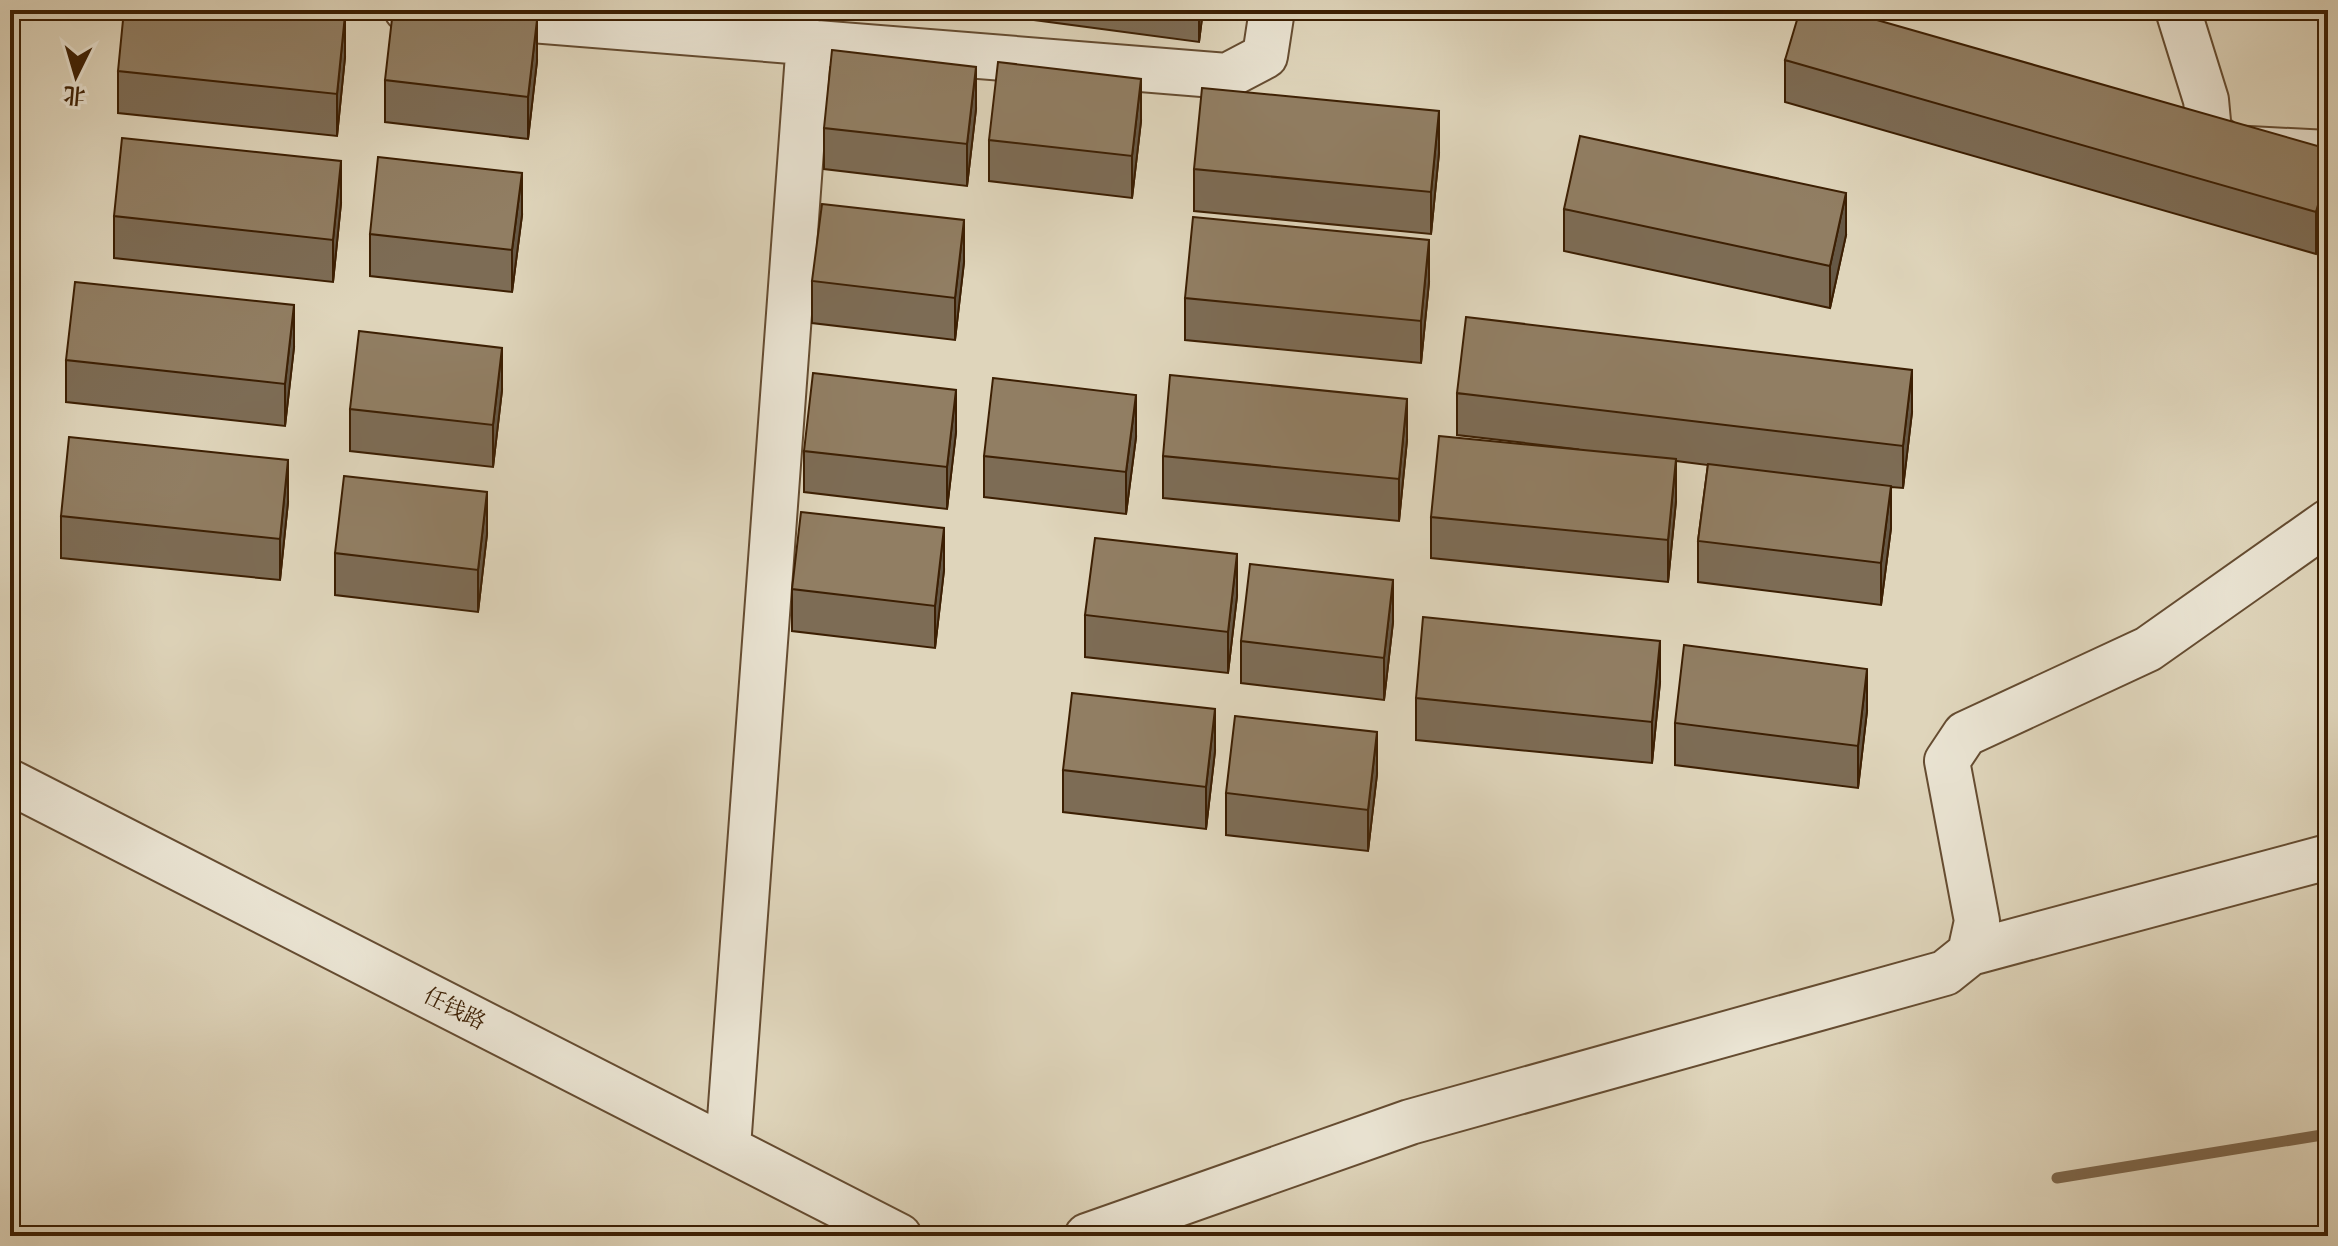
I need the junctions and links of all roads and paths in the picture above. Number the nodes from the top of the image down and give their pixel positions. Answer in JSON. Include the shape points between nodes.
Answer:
{"nodes":[{"id":1,"x":407,"y":10,"type":"edge"},
{"id":2,"x":1272,"y":10,"type":"edge"},
{"id":3,"x":2178,"y":10,"type":"edge"},
{"id":4,"x":809,"y":41,"type":"junction"},
{"id":5,"x":2328,"y":153,"type":"edge"},
{"id":6,"x":2328,"y":522,"type":"edge"},
{"id":7,"x":10,"y":782,"type":"edge"},
{"id":8,"x":2328,"y":857,"type":"edge"},
{"id":9,"x":1970,"y":953,"type":"junction"},
{"id":10,"x":728,"y":1147,"type":"junction"},
{"id":11,"x":899,"y":1236,"type":"edge"},
{"id":12,"x":1087,"y":1236,"type":"edge"}],
"edges":[{"from":1,"to":4,"type":"street"},
{"from":2,"to":4,"type":"street","via":[[1265,56],[1227,76]]},
{"from":3,"to":5,"type":"street","via":[[2206,100],[2209,132],[2230,148]]},
{"from":4,"to":10,"type":"street"},
{"from":6,"to":9,"type":"street","via":[[2148,649],[1965,734],[1947,761],[1977,921]]},
{"from":7,"to":10,"type":"street","name":"任钱路"},
{"from":8,"to":9,"type":"street"},
{"from":9,"to":12,"type":"street","via":[[1945,973],[1410,1122]]},
{"from":10,"to":11,"type":"street","name":"任钱路"}]}
